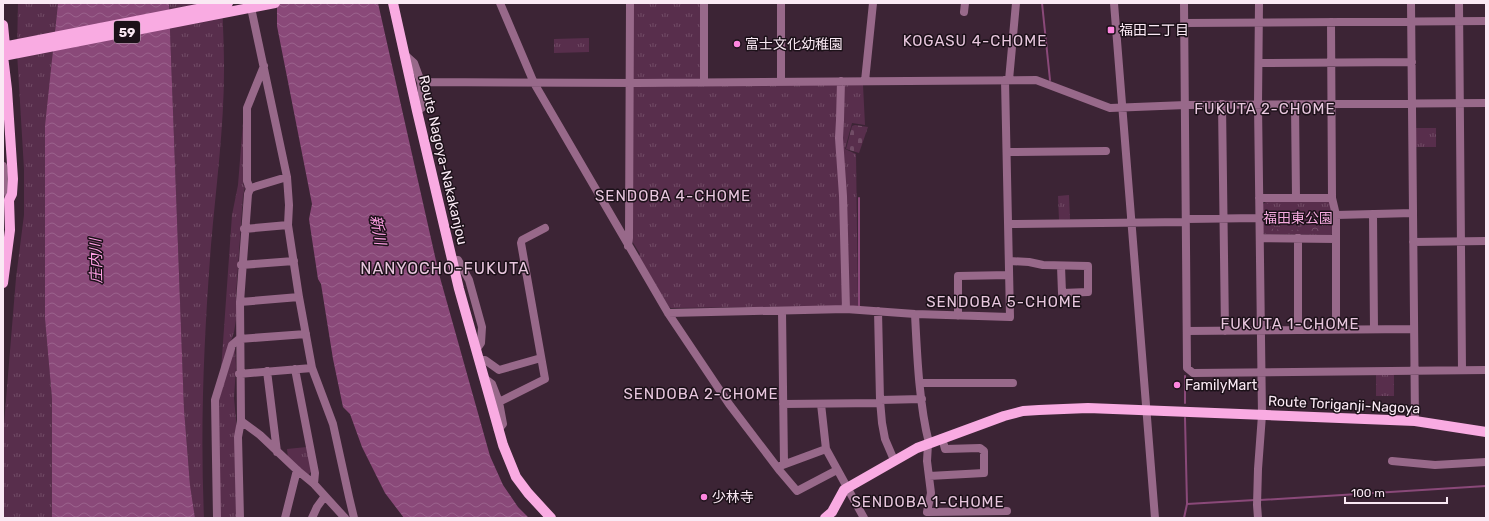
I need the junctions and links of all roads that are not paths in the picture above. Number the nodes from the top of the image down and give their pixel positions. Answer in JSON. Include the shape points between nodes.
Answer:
{"nodes":[{"id":1,"x":228,"y":3,"type":"edge"},
{"id":2,"x":275,"y":3,"type":"edge"},
{"id":3,"x":394,"y":3,"type":"edge"},
{"id":4,"x":500,"y":3,"type":"edge"},
{"id":5,"x":630,"y":3,"type":"edge"},
{"id":6,"x":704,"y":3,"type":"edge"},
{"id":7,"x":780,"y":3,"type":"edge"},
{"id":8,"x":873,"y":3,"type":"edge"},
{"id":9,"x":965,"y":3,"type":"edge"},
{"id":10,"x":1016,"y":3,"type":"edge"},
{"id":11,"x":1114,"y":3,"type":"edge"},
{"id":12,"x":1184,"y":3,"type":"edge"},
{"id":13,"x":1259,"y":3,"type":"edge"},
{"id":14,"x":1411,"y":3,"type":"edge"},
{"id":15,"x":1459,"y":3,"type":"edge"},
{"id":16,"x":251,"y":7,"type":"edge"},
{"id":17,"x":964,"y":12,"type":"dead end"},
{"id":18,"x":1412,"y":21,"type":"junction"},
{"id":19,"x":1460,"y":21,"type":"junction"},
{"id":20,"x":1486,"y":21,"type":"edge"},
{"id":21,"x":1184,"y":22,"type":"junction"},
{"id":22,"x":1259,"y":22,"type":"junction"},
{"id":23,"x":1331,"y":22,"type":"junction"},
{"id":24,"x":3,"y":25,"type":"edge"},
{"id":25,"x":5,"y":51,"type":"edge"},
{"id":26,"x":404,"y":54,"type":"junction"},
{"id":27,"x":1331,"y":62,"type":"junction"},
{"id":28,"x":1412,"y":62,"type":"junction"},
{"id":29,"x":1259,"y":63,"type":"junction"},
{"id":30,"x":264,"y":65,"type":"junction"},
{"id":31,"x":1007,"y":80,"type":"junction"},
{"id":32,"x":840,"y":81,"type":"junction"},
{"id":33,"x":865,"y":81,"type":"junction"},
{"id":34,"x":421,"y":82,"type":"junction"},
{"id":35,"x":704,"y":82,"type":"junction"},
{"id":36,"x":781,"y":82,"type":"junction"},
{"id":37,"x":534,"y":83,"type":"junction"},
{"id":38,"x":630,"y":83,"type":"junction"},
{"id":39,"x":1331,"y":103,"type":"junction"},
{"id":40,"x":1412,"y":103,"type":"junction"},
{"id":41,"x":1459,"y":103,"type":"junction"},
{"id":42,"x":1486,"y":103,"type":"edge"},
{"id":43,"x":1222,"y":104,"type":"junction"},
{"id":44,"x":1258,"y":104,"type":"junction"},
{"id":45,"x":1295,"y":104,"type":"junction"},
{"id":46,"x":1186,"y":105,"type":"junction"},
{"id":47,"x":1123,"y":107,"type":"junction"},
{"id":48,"x":417,"y":111,"type":"junction"},
{"id":49,"x":1106,"y":151,"type":"dead end"},
{"id":50,"x":1007,"y":152,"type":"junction"},
{"id":51,"x":3,"y":166,"type":"edge"},
{"id":52,"x":287,"y":177,"type":"junction"},
{"id":53,"x":250,"y":190,"type":"junction"},
{"id":54,"x":1259,"y":198,"type":"junction"},
{"id":55,"x":1296,"y":198,"type":"junction"},
{"id":56,"x":1332,"y":198,"type":"junction"},
{"id":57,"x":9,"y":200,"type":"junction"},
{"id":58,"x":1373,"y":214,"type":"junction"},
{"id":59,"x":1413,"y":214,"type":"junction"},
{"id":60,"x":1336,"y":215,"type":"junction"},
{"id":61,"x":1223,"y":218,"type":"junction"},
{"id":62,"x":1259,"y":218,"type":"junction"},
{"id":63,"x":1186,"y":221,"type":"junction"},
{"id":64,"x":1008,"y":224,"type":"junction"},
{"id":65,"x":1132,"y":224,"type":"junction"},
{"id":66,"x":288,"y":225,"type":"junction"},
{"id":67,"x":244,"y":228,"type":"junction"},
{"id":68,"x":545,"y":228,"type":"dead end"},
{"id":69,"x":1260,"y":238,"type":"junction"},
{"id":70,"x":1298,"y":238,"type":"junction"},
{"id":71,"x":1336,"y":239,"type":"junction"},
{"id":72,"x":1461,"y":241,"type":"junction"},
{"id":73,"x":1486,"y":241,"type":"edge"},
{"id":74,"x":1413,"y":242,"type":"junction"},
{"id":75,"x":628,"y":246,"type":"junction"},
{"id":76,"x":294,"y":261,"type":"junction"},
{"id":77,"x":1009,"y":261,"type":"junction"},
{"id":78,"x":242,"y":265,"type":"junction"},
{"id":79,"x":1061,"y":266,"type":"junction"},
{"id":80,"x":1009,"y":275,"type":"junction"},
{"id":81,"x":3,"y":283,"type":"edge"},
{"id":82,"x":299,"y":297,"type":"junction"},
{"id":83,"x":240,"y":302,"type":"junction"},
{"id":84,"x":846,"y":309,"type":"junction"},
{"id":85,"x":782,"y":311,"type":"junction"},
{"id":86,"x":878,"y":311,"type":"junction"},
{"id":87,"x":668,"y":313,"type":"junction"},
{"id":88,"x":915,"y":314,"type":"junction"},
{"id":89,"x":958,"y":316,"type":"junction"},
{"id":90,"x":1414,"y":328,"type":"junction"},
{"id":91,"x":1374,"y":329,"type":"junction"},
{"id":92,"x":1260,"y":330,"type":"junction"},
{"id":93,"x":1298,"y":330,"type":"junction"},
{"id":94,"x":1336,"y":330,"type":"junction"},
{"id":95,"x":1187,"y":331,"type":"junction"},
{"id":96,"x":1225,"y":331,"type":"junction"},
{"id":97,"x":306,"y":334,"type":"junction"},
{"id":98,"x":239,"y":339,"type":"junction"},
{"id":99,"x":541,"y":358,"type":"junction"},
{"id":100,"x":479,"y":360,"type":"junction"},
{"id":101,"x":312,"y":368,"type":"junction"},
{"id":102,"x":295,"y":369,"type":"junction"},
{"id":103,"x":1414,"y":370,"type":"junction"},
{"id":104,"x":1462,"y":370,"type":"junction"},
{"id":105,"x":1486,"y":370,"type":"edge"},
{"id":106,"x":267,"y":372,"type":"junction"},
{"id":107,"x":1261,"y":372,"type":"junction"},
{"id":108,"x":239,"y":374,"type":"junction"},
{"id":109,"x":484,"y":378,"type":"junction"},
{"id":110,"x":920,"y":383,"type":"junction"},
{"id":111,"x":1013,"y":383,"type":"dead end"},
{"id":112,"x":922,"y":399,"type":"junction"},
{"id":113,"x":499,"y":402,"type":"junction"},
{"id":114,"x":880,"y":402,"type":"junction"},
{"id":115,"x":783,"y":404,"type":"junction"},
{"id":116,"x":821,"y":404,"type":"junction"},
{"id":117,"x":1148,"y":411,"type":"junction"},
{"id":118,"x":1262,"y":415,"type":"junction"},
{"id":119,"x":240,"y":421,"type":"junction"},
{"id":120,"x":1415,"y":421,"type":"junction"},
{"id":121,"x":498,"y":430,"type":"junction"},
{"id":122,"x":1486,"y":432,"type":"edge"},
{"id":123,"x":942,"y":438,"type":"junction"},
{"id":124,"x":928,"y":443,"type":"junction"},
{"id":125,"x":826,"y":449,"type":"junction"},
{"id":126,"x":277,"y":452,"type":"junction"},
{"id":127,"x":894,"y":460,"type":"junction"},
{"id":128,"x":1392,"y":461,"type":"dead end"},
{"id":129,"x":1486,"y":462,"type":"edge"},
{"id":130,"x":781,"y":466,"type":"junction"},
{"id":131,"x":297,"y":470,"type":"junction"},
{"id":132,"x":837,"y":470,"type":"junction"},
{"id":133,"x":929,"y":476,"type":"junction"},
{"id":134,"x":314,"y":484,"type":"junction"},
{"id":135,"x":847,"y":488,"type":"junction"},
{"id":136,"x":325,"y":496,"type":"junction"},
{"id":137,"x":1007,"y":511,"type":"dead end"},
{"id":138,"x":217,"y":518,"type":"edge"},
{"id":139,"x":240,"y":518,"type":"edge"},
{"id":140,"x":285,"y":518,"type":"edge"},
{"id":141,"x":312,"y":518,"type":"edge"},
{"id":142,"x":345,"y":518,"type":"edge"},
{"id":143,"x":354,"y":518,"type":"edge"},
{"id":144,"x":551,"y":518,"type":"edge"},
{"id":145,"x":825,"y":518,"type":"edge"},
{"id":146,"x":864,"y":518,"type":"edge"},
{"id":147,"x":1155,"y":518,"type":"edge"},
{"id":148,"x":1258,"y":518,"type":"edge"}],
"edges":[{"from":1,"to":25,"type":"main road","number":"59"},
{"from":2,"to":16,"type":"main road","number":"59"},
{"from":3,"to":26,"type":"main road","name":"Route Nagoya-Nakakanjou"},
{"from":4,"to":37,"type":"street"},
{"from":5,"to":38,"type":"street"},
{"from":6,"to":35,"type":"street"},
{"from":7,"to":36,"type":"street"},
{"from":8,"to":33,"type":"street"},
{"from":9,"to":17,"type":"street"},
{"from":10,"to":31,"type":"street"},
{"from":11,"to":47,"type":"street"},
{"from":12,"to":21,"type":"street"},
{"from":13,"to":22,"type":"street"},
{"from":14,"to":18,"type":"street"},
{"from":15,"to":19,"type":"street"},
{"from":16,"to":25,"type":"main road","number":"59"},
{"from":16,"to":30,"type":"street"},
{"from":18,"to":19,"type":"street"},
{"from":18,"to":23,"type":"street"},
{"from":18,"to":28,"type":"street"},
{"from":19,"to":20,"type":"street"},
{"from":19,"to":41,"type":"street"},
{"from":21,"to":22,"type":"street"},
{"from":21,"to":46,"type":"street"},
{"from":22,"to":23,"type":"street"},
{"from":22,"to":29,"type":"street"},
{"from":23,"to":27,"type":"street"},
{"from":24,"to":25,"type":"main road"},
{"from":25,"to":57,"type":"main road","via":[[13,179]]},
{"from":26,"to":34,"type":"street","via":[[414,63]]},
{"from":26,"to":48,"type":"main road","name":"Route Nagoya-Nakakanjou"},
{"from":27,"to":28,"type":"street"},
{"from":27,"to":29,"type":"street"},
{"from":27,"to":39,"type":"street"},
{"from":28,"to":40,"type":"street"},
{"from":29,"to":44,"type":"street"},
{"from":30,"to":52,"type":"street"},
{"from":30,"to":53,"type":"street","via":[[247,108],[247,182]]},
{"from":31,"to":33,"type":"street"},
{"from":31,"to":47,"type":"street","via":[[1036,80],[1110,108]]},
{"from":31,"to":50,"type":"street"},
{"from":32,"to":33,"type":"street"},
{"from":32,"to":36,"type":"street"},
{"from":32,"to":84,"type":"street","via":[[839,138]]},
{"from":34,"to":37,"type":"street"},
{"from":34,"to":48,"type":"street","via":[[423,107]]},
{"from":35,"to":36,"type":"street"},
{"from":35,"to":38,"type":"street"},
{"from":37,"to":38,"type":"street"},
{"from":37,"to":75,"type":"street"},
{"from":38,"to":75,"type":"street"},
{"from":39,"to":40,"type":"street"},
{"from":39,"to":45,"type":"street"},
{"from":39,"to":56,"type":"street"},
{"from":40,"to":41,"type":"street"},
{"from":40,"to":59,"type":"street"},
{"from":41,"to":42,"type":"street"},
{"from":41,"to":72,"type":"street"},
{"from":43,"to":44,"type":"street"},
{"from":43,"to":46,"type":"street"},
{"from":43,"to":61,"type":"street"},
{"from":44,"to":45,"type":"street"},
{"from":44,"to":54,"type":"street"},
{"from":45,"to":55,"type":"street"},
{"from":46,"to":47,"type":"street"},
{"from":46,"to":63,"type":"street"},
{"from":47,"to":65,"type":"street"},
{"from":48,"to":100,"type":"main road","name":"Route Nagoya-Nakakanjou"},
{"from":49,"to":50,"type":"street"},
{"from":50,"to":64,"type":"street"},
{"from":51,"to":57,"type":"street"},
{"from":52,"to":53,"type":"street"},
{"from":52,"to":66,"type":"street"},
{"from":53,"to":67,"type":"street"},
{"from":54,"to":55,"type":"street"},
{"from":54,"to":62,"type":"street"},
{"from":55,"to":56,"type":"street"},
{"from":56,"to":60,"type":"street"},
{"from":57,"to":81,"type":"main road","via":[[10,230]]},
{"from":58,"to":59,"type":"street"},
{"from":58,"to":60,"type":"street"},
{"from":58,"to":91,"type":"street"},
{"from":59,"to":74,"type":"street"},
{"from":60,"to":71,"type":"street"},
{"from":61,"to":62,"type":"street"},
{"from":61,"to":63,"type":"street"},
{"from":61,"to":96,"type":"street"},
{"from":62,"to":69,"type":"street"},
{"from":63,"to":65,"type":"street"},
{"from":63,"to":95,"type":"street"},
{"from":64,"to":65,"type":"street"},
{"from":64,"to":77,"type":"street"},
{"from":65,"to":117,"type":"street"},
{"from":66,"to":67,"type":"street"},
{"from":66,"to":76,"type":"street"},
{"from":67,"to":78,"type":"street"},
{"from":68,"to":99,"type":"street","via":[[522,240],[521,243]]},
{"from":69,"to":70,"type":"street"},
{"from":69,"to":92,"type":"street"},
{"from":70,"to":71,"type":"street"},
{"from":70,"to":93,"type":"street"},
{"from":71,"to":94,"type":"street"},
{"from":72,"to":73,"type":"street"},
{"from":72,"to":74,"type":"street"},
{"from":72,"to":104,"type":"street"},
{"from":74,"to":90,"type":"street"},
{"from":75,"to":87,"type":"street"},
{"from":76,"to":78,"type":"street"},
{"from":76,"to":82,"type":"street"},
{"from":77,"to":79,"type":"street"},
{"from":77,"to":80,"type":"street"},
{"from":78,"to":83,"type":"street"},
{"from":79,"to":79,"type":"street","via":[[1062,293],[1088,292],[1088,266]]},
{"from":80,"to":89,"type":"street","via":[[958,276]]},
{"from":80,"to":89,"type":"street","via":[[1010,317]]},
{"from":82,"to":83,"type":"street"},
{"from":82,"to":97,"type":"street"},
{"from":83,"to":98,"type":"street"},
{"from":84,"to":85,"type":"street"},
{"from":84,"to":86,"type":"street"},
{"from":85,"to":87,"type":"street"},
{"from":85,"to":115,"type":"street"},
{"from":86,"to":88,"type":"street"},
{"from":86,"to":114,"type":"street"},
{"from":87,"to":130,"type":"street","via":[[729,404]]},
{"from":88,"to":89,"type":"street"},
{"from":88,"to":110,"type":"street"},
{"from":90,"to":91,"type":"street"},
{"from":90,"to":103,"type":"street"},
{"from":91,"to":94,"type":"street"},
{"from":92,"to":93,"type":"street"},
{"from":92,"to":96,"type":"street"},
{"from":92,"to":107,"type":"street"},
{"from":93,"to":94,"type":"street"},
{"from":95,"to":96,"type":"street"},
{"from":95,"to":107,"type":"street","via":[[1187,368],[1193,373]]},
{"from":97,"to":98,"type":"street"},
{"from":97,"to":101,"type":"street"},
{"from":98,"to":108,"type":"street"},
{"from":98,"to":138,"type":"street","via":[[232,346],[215,400]]},
{"from":99,"to":100,"type":"street","via":[[499,370],[485,360]]},
{"from":99,"to":113,"type":"street","via":[[545,379]]},
{"from":100,"to":109,"type":"main road","name":"Route Nagoya-Nakakanjou"},
{"from":101,"to":102,"type":"street"},
{"from":101,"to":143,"type":"street","via":[[333,424]]},
{"from":102,"to":106,"type":"street"},
{"from":102,"to":134,"type":"street","via":[[315,473]]},
{"from":103,"to":104,"type":"street"},
{"from":103,"to":107,"type":"street"},
{"from":103,"to":120,"type":"street"},
{"from":104,"to":105,"type":"street"},
{"from":106,"to":108,"type":"street"},
{"from":106,"to":126,"type":"street"},
{"from":107,"to":118,"type":"street"},
{"from":108,"to":119,"type":"street"},
{"from":109,"to":113,"type":"street","via":[[492,384]]},
{"from":109,"to":121,"type":"main road","name":"Route Nagoya-Nakakanjou"},
{"from":110,"to":111,"type":"street"},
{"from":110,"to":112,"type":"street"},
{"from":112,"to":114,"type":"street"},
{"from":112,"to":124,"type":"street"},
{"from":113,"to":121,"type":"street","via":[[503,424]]},
{"from":114,"to":116,"type":"street"},
{"from":114,"to":127,"type":"street","via":[[885,439]]},
{"from":115,"to":116,"type":"street"},
{"from":115,"to":130,"type":"street"},
{"from":116,"to":125,"type":"street"},
{"from":117,"to":118,"type":"main road","name":"Route Toriganji-Nagoya"},
{"from":117,"to":123,"type":"main road","name":"Route Toriganji-Nagoya","via":[[1054,408],[1023,411]]},
{"from":117,"to":147,"type":"street"},
{"from":118,"to":120,"type":"main road","name":"Route Toriganji-Nagoya"},
{"from":118,"to":148,"type":"street"},
{"from":119,"to":126,"type":"street","via":[[260,435]]},
{"from":119,"to":139,"type":"street"},
{"from":120,"to":122,"type":"main road","name":"Route Toriganji-Nagoya"},
{"from":121,"to":144,"type":"main road","name":"Route Nagoya-Nakakanjou","via":[[516,477]]},
{"from":123,"to":124,"type":"main road","name":"Route Toriganji-Nagoya"},
{"from":123,"to":133,"type":"street","via":[[945,449],[980,448],[984,451],[984,473]]},
{"from":124,"to":127,"type":"main road","name":"Route Toriganji-Nagoya"},
{"from":124,"to":133,"type":"street"},
{"from":125,"to":130,"type":"street"},
{"from":125,"to":132,"type":"street"},
{"from":126,"to":131,"type":"street"},
{"from":127,"to":135,"type":"main road","name":"Route Toriganji-Nagoya"},
{"from":128,"to":129,"type":"street","via":[[1435,465]]},
{"from":130,"to":132,"type":"street","via":[[797,491]]},
{"from":131,"to":134,"type":"street"},
{"from":131,"to":140,"type":"street"},
{"from":132,"to":135,"type":"street"},
{"from":133,"to":137,"type":"street","via":[[931,493],[927,512]]},
{"from":134,"to":136,"type":"street"},
{"from":135,"to":145,"type":"main road","name":"Route Toriganji-Nagoya","via":[[832,512]]},
{"from":135,"to":146,"type":"street"},
{"from":136,"to":141,"type":"street"},
{"from":136,"to":142,"type":"street"}]}
